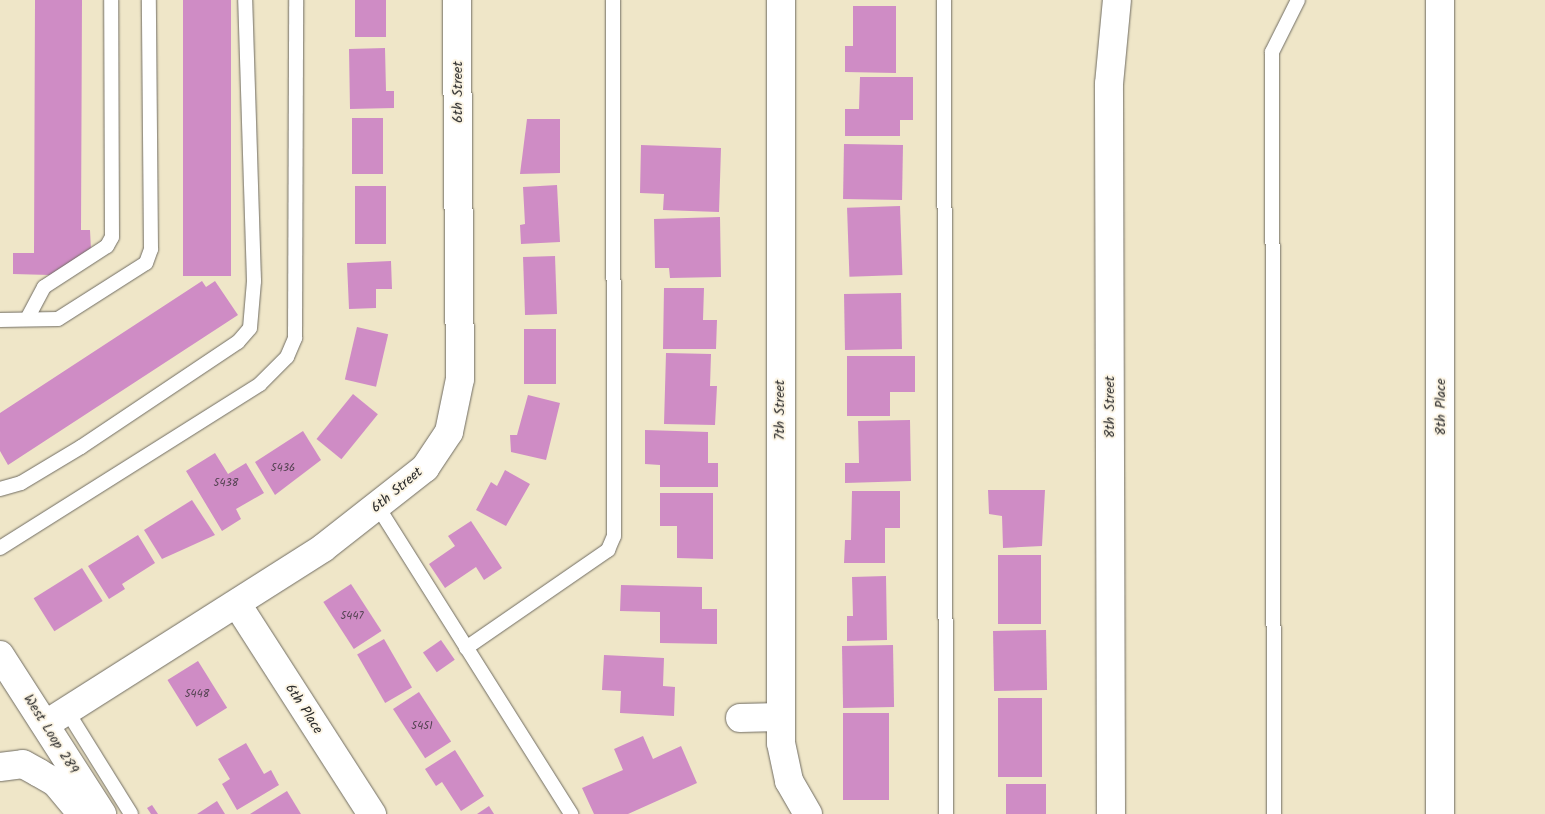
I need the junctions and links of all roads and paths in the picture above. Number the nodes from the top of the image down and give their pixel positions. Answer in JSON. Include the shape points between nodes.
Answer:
{"nodes":[{"id":1,"x":111,"y":0,"type":"edge"},
{"id":2,"x":149,"y":0,"type":"edge"},
{"id":3,"x":245,"y":0,"type":"edge"},
{"id":4,"x":296,"y":0,"type":"edge"},
{"id":5,"x":457,"y":0,"type":"edge"},
{"id":6,"x":613,"y":0,"type":"edge"},
{"id":7,"x":781,"y":0,"type":"edge"},
{"id":8,"x":944,"y":0,"type":"edge"},
{"id":9,"x":1117,"y":0,"type":"edge"},
{"id":10,"x":1298,"y":0,"type":"edge"},
{"id":11,"x":1440,"y":0,"type":"edge"},
{"id":12,"x":27,"y":319,"type":"junction"},
{"id":13,"x":0,"y":320,"type":"edge"},
{"id":14,"x":0,"y":489,"type":"edge"},
{"id":15,"x":378,"y":508,"type":"junction"},
{"id":16,"x":0,"y":548,"type":"edge"},
{"id":17,"x":237,"y":604,"type":"junction"},
{"id":18,"x":466,"y":648,"type":"junction"},
{"id":19,"x":0,"y":655,"type":"edge"},
{"id":20,"x":780,"y":717,"type":"junction"},
{"id":21,"x":56,"y":718,"type":"junction"},
{"id":22,"x":740,"y":718,"type":"dead end"},
{"id":23,"x":0,"y":767,"type":"edge"},
{"id":24,"x":82,"y":814,"type":"edge"},
{"id":25,"x":102,"y":814,"type":"edge"},
{"id":26,"x":131,"y":814,"type":"edge"},
{"id":27,"x":372,"y":814,"type":"edge"},
{"id":28,"x":571,"y":814,"type":"edge"},
{"id":29,"x":808,"y":814,"type":"edge"},
{"id":30,"x":946,"y":814,"type":"edge"},
{"id":31,"x":1111,"y":814,"type":"edge"},
{"id":32,"x":1274,"y":814,"type":"edge"},
{"id":33,"x":1440,"y":814,"type":"edge"}],
"edges":[{"from":1,"to":12,"type":"lane","via":[[112,236],[107,246],[44,287]]},
{"from":2,"to":12,"type":"lane","via":[[150,249],[146,263],[58,319]]},
{"from":3,"to":14,"type":"lane","via":[[254,281],[250,328],[238,342],[81,447],[20,483]]},
{"from":4,"to":16,"type":"lane","via":[[295,338],[286,357],[260,384]]},
{"from":5,"to":15,"type":"street","name":"6th Street","via":[[460,379],[449,432],[425,468]]},
{"from":6,"to":18,"type":"lane","via":[[614,536],[608,550]]},
{"from":7,"to":20,"type":"street","name":"7th Street"},
{"from":8,"to":30,"type":"lane"},
{"from":9,"to":31,"type":"street","name":"8th Street","via":[[1109,84]]},
{"from":10,"to":32,"type":"lane","via":[[1272,52]]},
{"from":11,"to":33,"type":"street","name":"8th Place"},
{"from":12,"to":13,"type":"lane"},
{"from":15,"to":17,"type":"street","name":"6th Street"},
{"from":15,"to":18,"type":"lane"},
{"from":17,"to":21,"type":"street","name":"6th Street"},
{"from":17,"to":27,"type":"street","name":"6th Place"},
{"from":18,"to":28,"type":"lane"},
{"from":19,"to":21,"type":"street","name":"West Loop 289"},
{"from":20,"to":22,"type":"street"},
{"from":20,"to":29,"type":"street","name":"7th Street","via":[[789,781]]},
{"from":21,"to":25,"type":"street","name":"West Loop 289"},
{"from":21,"to":26,"type":"lane"},
{"from":23,"to":24,"type":"street","via":[[23,764],[40,773],[56,783]]}]}
